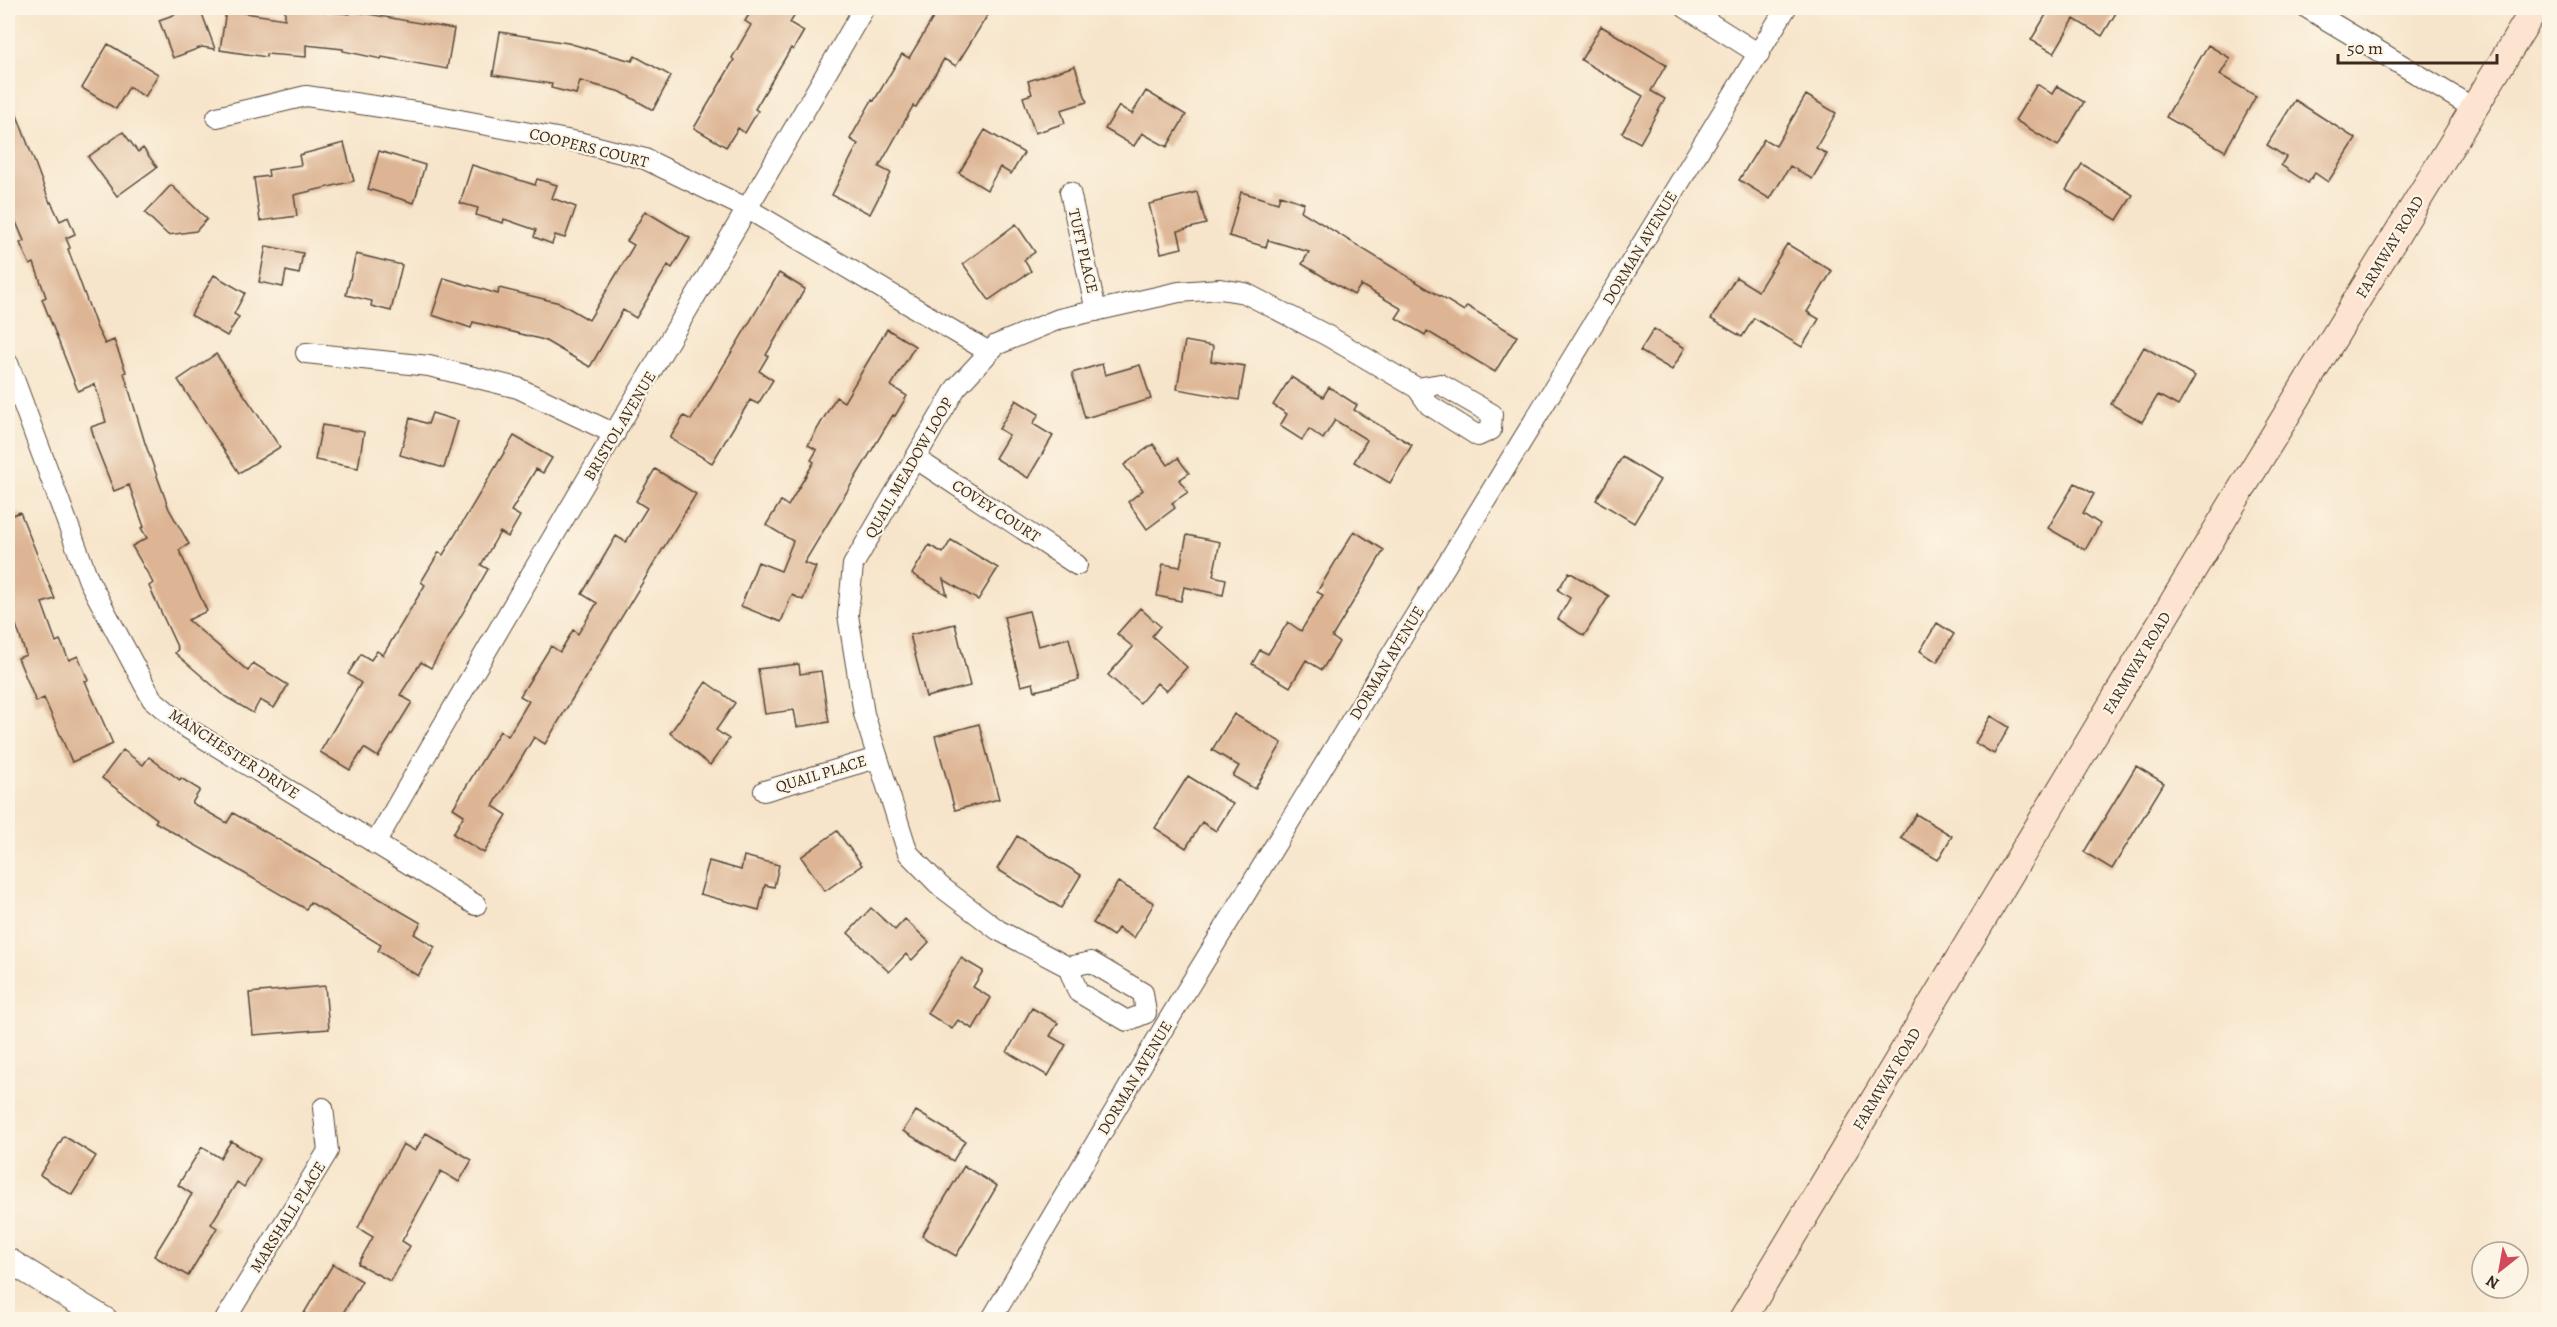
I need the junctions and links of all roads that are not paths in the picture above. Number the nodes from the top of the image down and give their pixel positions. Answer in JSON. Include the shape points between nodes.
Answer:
{"nodes":[{"id":1,"x":864,"y":8,"type":"edge"},
{"id":2,"x":1686,"y":8,"type":"edge"},
{"id":3,"x":1786,"y":8,"type":"edge"},
{"id":4,"x":2307,"y":8,"type":"edge"},
{"id":5,"x":2535,"y":8,"type":"edge"},
{"id":6,"x":1759,"y":54,"type":"junction"},
{"id":7,"x":2475,"y":109,"type":"junction"},
{"id":8,"x":217,"y":117,"type":"dead end"},
{"id":9,"x":1070,"y":192,"type":"dead end"},
{"id":10,"x":748,"y":209,"type":"junction"},
{"id":11,"x":1096,"y":311,"type":"junction"},
{"id":12,"x":989,"y":352,"type":"junction"},
{"id":13,"x":306,"y":353,"type":"dead end"},
{"id":14,"x":8,"y":363,"type":"edge"},
{"id":15,"x":615,"y":434,"type":"junction"},
{"id":16,"x":1518,"y":448,"type":"junction"},
{"id":17,"x":915,"y":458,"type":"junction"},
{"id":18,"x":1077,"y":565,"type":"dead end"},
{"id":19,"x":877,"y":758,"type":"junction"},
{"id":20,"x":764,"y":791,"type":"dead end"},
{"id":21,"x":375,"y":844,"type":"junction"},
{"id":22,"x":476,"y":905,"type":"dead end"},
{"id":23,"x":1068,"y":967,"type":"junction"},
{"id":24,"x":1146,"y":1013,"type":"junction"},
{"id":25,"x":1166,"y":1024,"type":"junction"},
{"id":26,"x":323,"y":1108,"type":"dead end"},
{"id":27,"x":8,"y":1260,"type":"edge"},
{"id":28,"x":105,"y":1320,"type":"edge"},
{"id":29,"x":225,"y":1320,"type":"edge"},
{"id":30,"x":992,"y":1320,"type":"edge"},
{"id":31,"x":1742,"y":1320,"type":"edge"}],
"edges":[{"from":1,"to":10,"type":"street","name":"BRISTOL AVENUE"},
{"from":2,"to":6,"type":"street"},
{"from":3,"to":6,"type":"street","name":"DORMAN AVENUE"},
{"from":4,"to":7,"type":"street"},
{"from":5,"to":7,"type":"main road","name":"FARMWAY ROAD"},
{"from":6,"to":16,"type":"street","name":"DORMAN AVENUE"},
{"from":7,"to":31,"type":"main road","name":"FARMWAY ROAD","via":[[2219,526]]},
{"from":8,"to":10,"type":"street","name":"COOPERS COURT","via":[[306,96],[422,113],[578,142],[645,159]]},
{"from":9,"to":11,"type":"street","name":"TUFT PLACE"},
{"from":10,"to":12,"type":"street","name":"COOPERS COURT"},
{"from":10,"to":15,"type":"street","name":"BRISTOL AVENUE"},
{"from":11,"to":12,"type":"street","name":"QUAIL MEADOW LOOP","via":[[1059,320],[996,345]]},
{"from":11,"to":16,"type":"street","name":"QUAIL MEADOW LOOP","via":[[1179,292],[1220,289],[1245,293],[1417,388],[1440,384],[1492,414],[1491,430]]},
{"from":12,"to":17,"type":"street","name":"QUAIL MEADOW LOOP","via":[[956,388]]},
{"from":13,"to":15,"type":"street","via":[[429,366],[518,388]]},
{"from":14,"to":21,"type":"street","name":"MANCHESTER DRIVE","via":[[89,581],[152,699],[184,726]]},
{"from":15,"to":21,"type":"street","name":"BRISTOL AVENUE"},
{"from":16,"to":25,"type":"street","name":"DORMAN AVENUE"},
{"from":17,"to":18,"type":"street","name":"COVEY COURT"},
{"from":17,"to":19,"type":"street","name":"QUAIL MEADOW LOOP","via":[[853,566],[848,615],[864,714]]},
{"from":19,"to":20,"type":"street","name":"QUAIL PLACE"},
{"from":19,"to":23,"type":"street","name":"QUAIL MEADOW LOOP","via":[[908,853],[940,886],[998,930]]},
{"from":21,"to":22,"type":"street","name":"MANCHESTER DRIVE"},
{"from":23,"to":24,"type":"street","via":[[1091,962],[1102,968],[1143,993]]},
{"from":23,"to":24,"type":"street","via":[[1078,992],[1127,1021]]},
{"from":24,"to":25,"type":"street"},
{"from":25,"to":30,"type":"street","name":"DORMAN AVENUE"},
{"from":26,"to":29,"type":"street","name":"MARSHALL PLACE","via":[[328,1151]]},
{"from":27,"to":28,"type":"street"}]}
